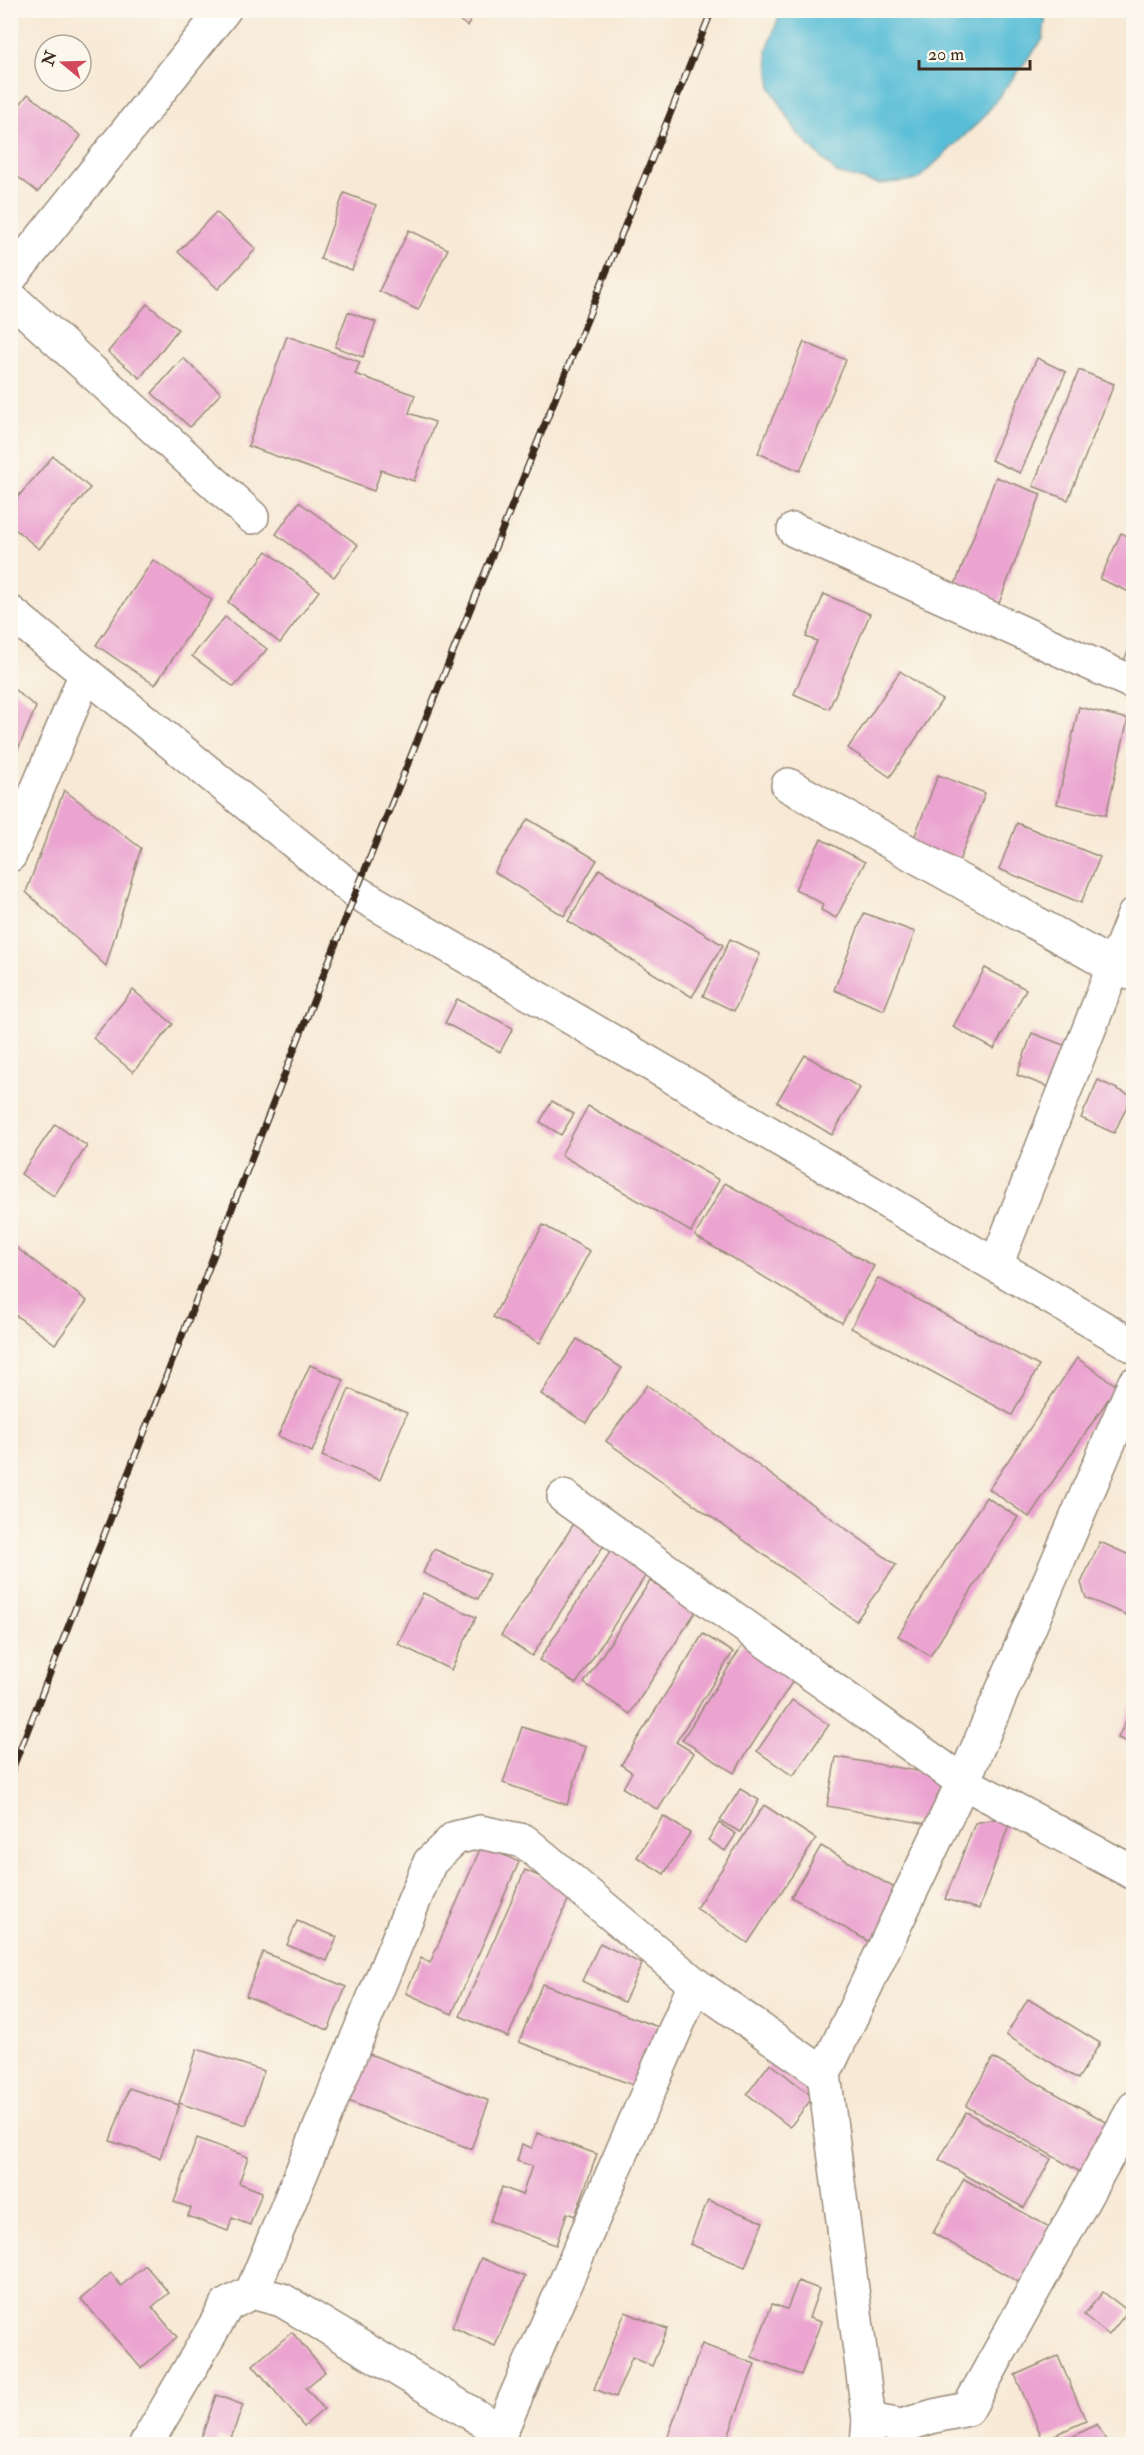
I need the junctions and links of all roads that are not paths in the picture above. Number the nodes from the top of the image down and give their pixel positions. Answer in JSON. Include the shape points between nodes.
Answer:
{"nodes":[{"id":1,"x":224,"y":10,"type":"edge"},
{"id":2,"x":10,"y":278,"type":"edge"},
{"id":3,"x":10,"y":297,"type":"edge"},
{"id":4,"x":252,"y":517,"type":"dead end"},
{"id":5,"x":794,"y":530,"type":"dead end"},
{"id":6,"x":10,"y":612,"type":"edge"},
{"id":7,"x":86,"y":673,"type":"junction"},
{"id":8,"x":1134,"y":683,"type":"edge"},
{"id":9,"x":788,"y":785,"type":"dead end"},
{"id":10,"x":10,"y":855,"type":"edge"},
{"id":11,"x":1134,"y":915,"type":"edge"},
{"id":12,"x":1123,"y":970,"type":"edge"},
{"id":13,"x":996,"y":1266,"type":"junction"},
{"id":14,"x":1134,"y":1346,"type":"edge"},
{"id":15,"x":1134,"y":1384,"type":"edge"},
{"id":16,"x":564,"y":1497,"type":"dead end"},
{"id":17,"x":963,"y":1782,"type":"junction"},
{"id":18,"x":1134,"y":1873,"type":"edge"},
{"id":19,"x":695,"y":1984,"type":"junction"},
{"id":20,"x":824,"y":2074,"type":"junction"},
{"id":21,"x":1134,"y":2108,"type":"edge"},
{"id":22,"x":252,"y":2292,"type":"junction"},
{"id":23,"x":868,"y":2432,"type":"edge"},
{"id":24,"x":502,"y":2440,"type":"edge"},
{"id":25,"x":146,"y":2445,"type":"edge"}],
"edges":[{"from":1,"to":2,"type":"street"},
{"from":3,"to":4,"type":"street"},
{"from":5,"to":8,"type":"street"},
{"from":6,"to":7,"type":"street"},
{"from":7,"to":10,"type":"street"},
{"from":7,"to":13,"type":"street","via":[[356,892]]},
{"from":9,"to":12,"type":"street"},
{"from":11,"to":12,"type":"street"},
{"from":12,"to":13,"type":"street"},
{"from":13,"to":14,"type":"street"},
{"from":15,"to":17,"type":"street"},
{"from":16,"to":17,"type":"street"},
{"from":17,"to":18,"type":"street"},
{"from":17,"to":20,"type":"street"},
{"from":19,"to":20,"type":"street"},
{"from":19,"to":22,"type":"street","via":[[524,1841],[480,1832],[455,1838],[430,1862]]},
{"from":19,"to":24,"type":"street"},
{"from":20,"to":23,"type":"street"},
{"from":21,"to":23,"type":"street","via":[[968,2409]]},
{"from":22,"to":24,"type":"street","via":[[282,2300]]},
{"from":22,"to":25,"type":"street","via":[[227,2305]]}]}
